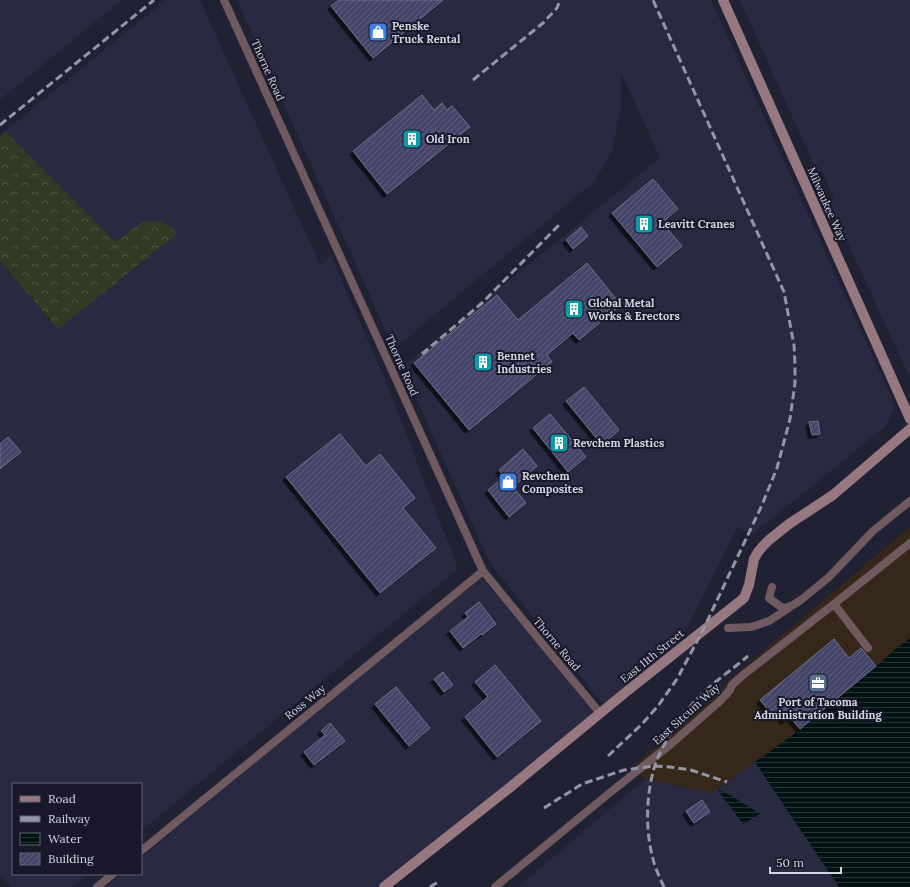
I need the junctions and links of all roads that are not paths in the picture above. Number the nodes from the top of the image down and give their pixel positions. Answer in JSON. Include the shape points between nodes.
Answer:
{"nodes":[{"id":1,"x":224,"y":0,"type":"edge"},
{"id":2,"x":722,"y":0,"type":"edge"},
{"id":3,"x":910,"y":419,"type":"edge"},
{"id":4,"x":910,"y":429,"type":"edge"},
{"id":5,"x":910,"y":500,"type":"edge"},
{"id":6,"x":910,"y":543,"type":"edge"},
{"id":7,"x":483,"y":571,"type":"junction"},
{"id":8,"x":772,"y":587,"type":"dead end"},
{"id":9,"x":834,"y":604,"type":"junction"},
{"id":10,"x":789,"y":608,"type":"junction"},
{"id":11,"x":728,"y":628,"type":"dead end"},
{"id":12,"x":868,"y":648,"type":"dead end"},
{"id":13,"x":600,"y":713,"type":"junction"},
{"id":14,"x":142,"y":850,"type":"edge"},
{"id":15,"x":112,"y":875,"type":"edge"},
{"id":16,"x":97,"y":887,"type":"edge"},
{"id":17,"x":384,"y":887,"type":"edge"},
{"id":18,"x":495,"y":887,"type":"edge"}],
"edges":[{"from":1,"to":7,"type":"street","name":"Thorne Road"},
{"from":2,"to":3,"type":"street","name":"Milwaukee Way"},
{"from":4,"to":13,"type":"street","name":"East 11th Street","via":[[833,495],[769,540],[754,559],[744,598]]},
{"from":5,"to":10,"type":"street","via":[[872,531],[829,577]]},
{"from":6,"to":9,"type":"street","name":"East Sitcum Way"},
{"from":7,"to":13,"type":"street","name":"Thorne Road"},
{"from":7,"to":14,"type":"street","name":"Ross Way"},
{"from":8,"to":10,"type":"street","via":[[769,598],[781,607]]},
{"from":9,"to":12,"type":"street"},
{"from":9,"to":18,"type":"street","name":"East Sitcum Way","via":[[742,676],[720,701],[642,768]]},
{"from":10,"to":11,"type":"street","via":[[769,621],[751,628]]},
{"from":13,"to":17,"type":"street","name":"East 11th Street"},
{"from":15,"to":16,"type":"street"}]}
